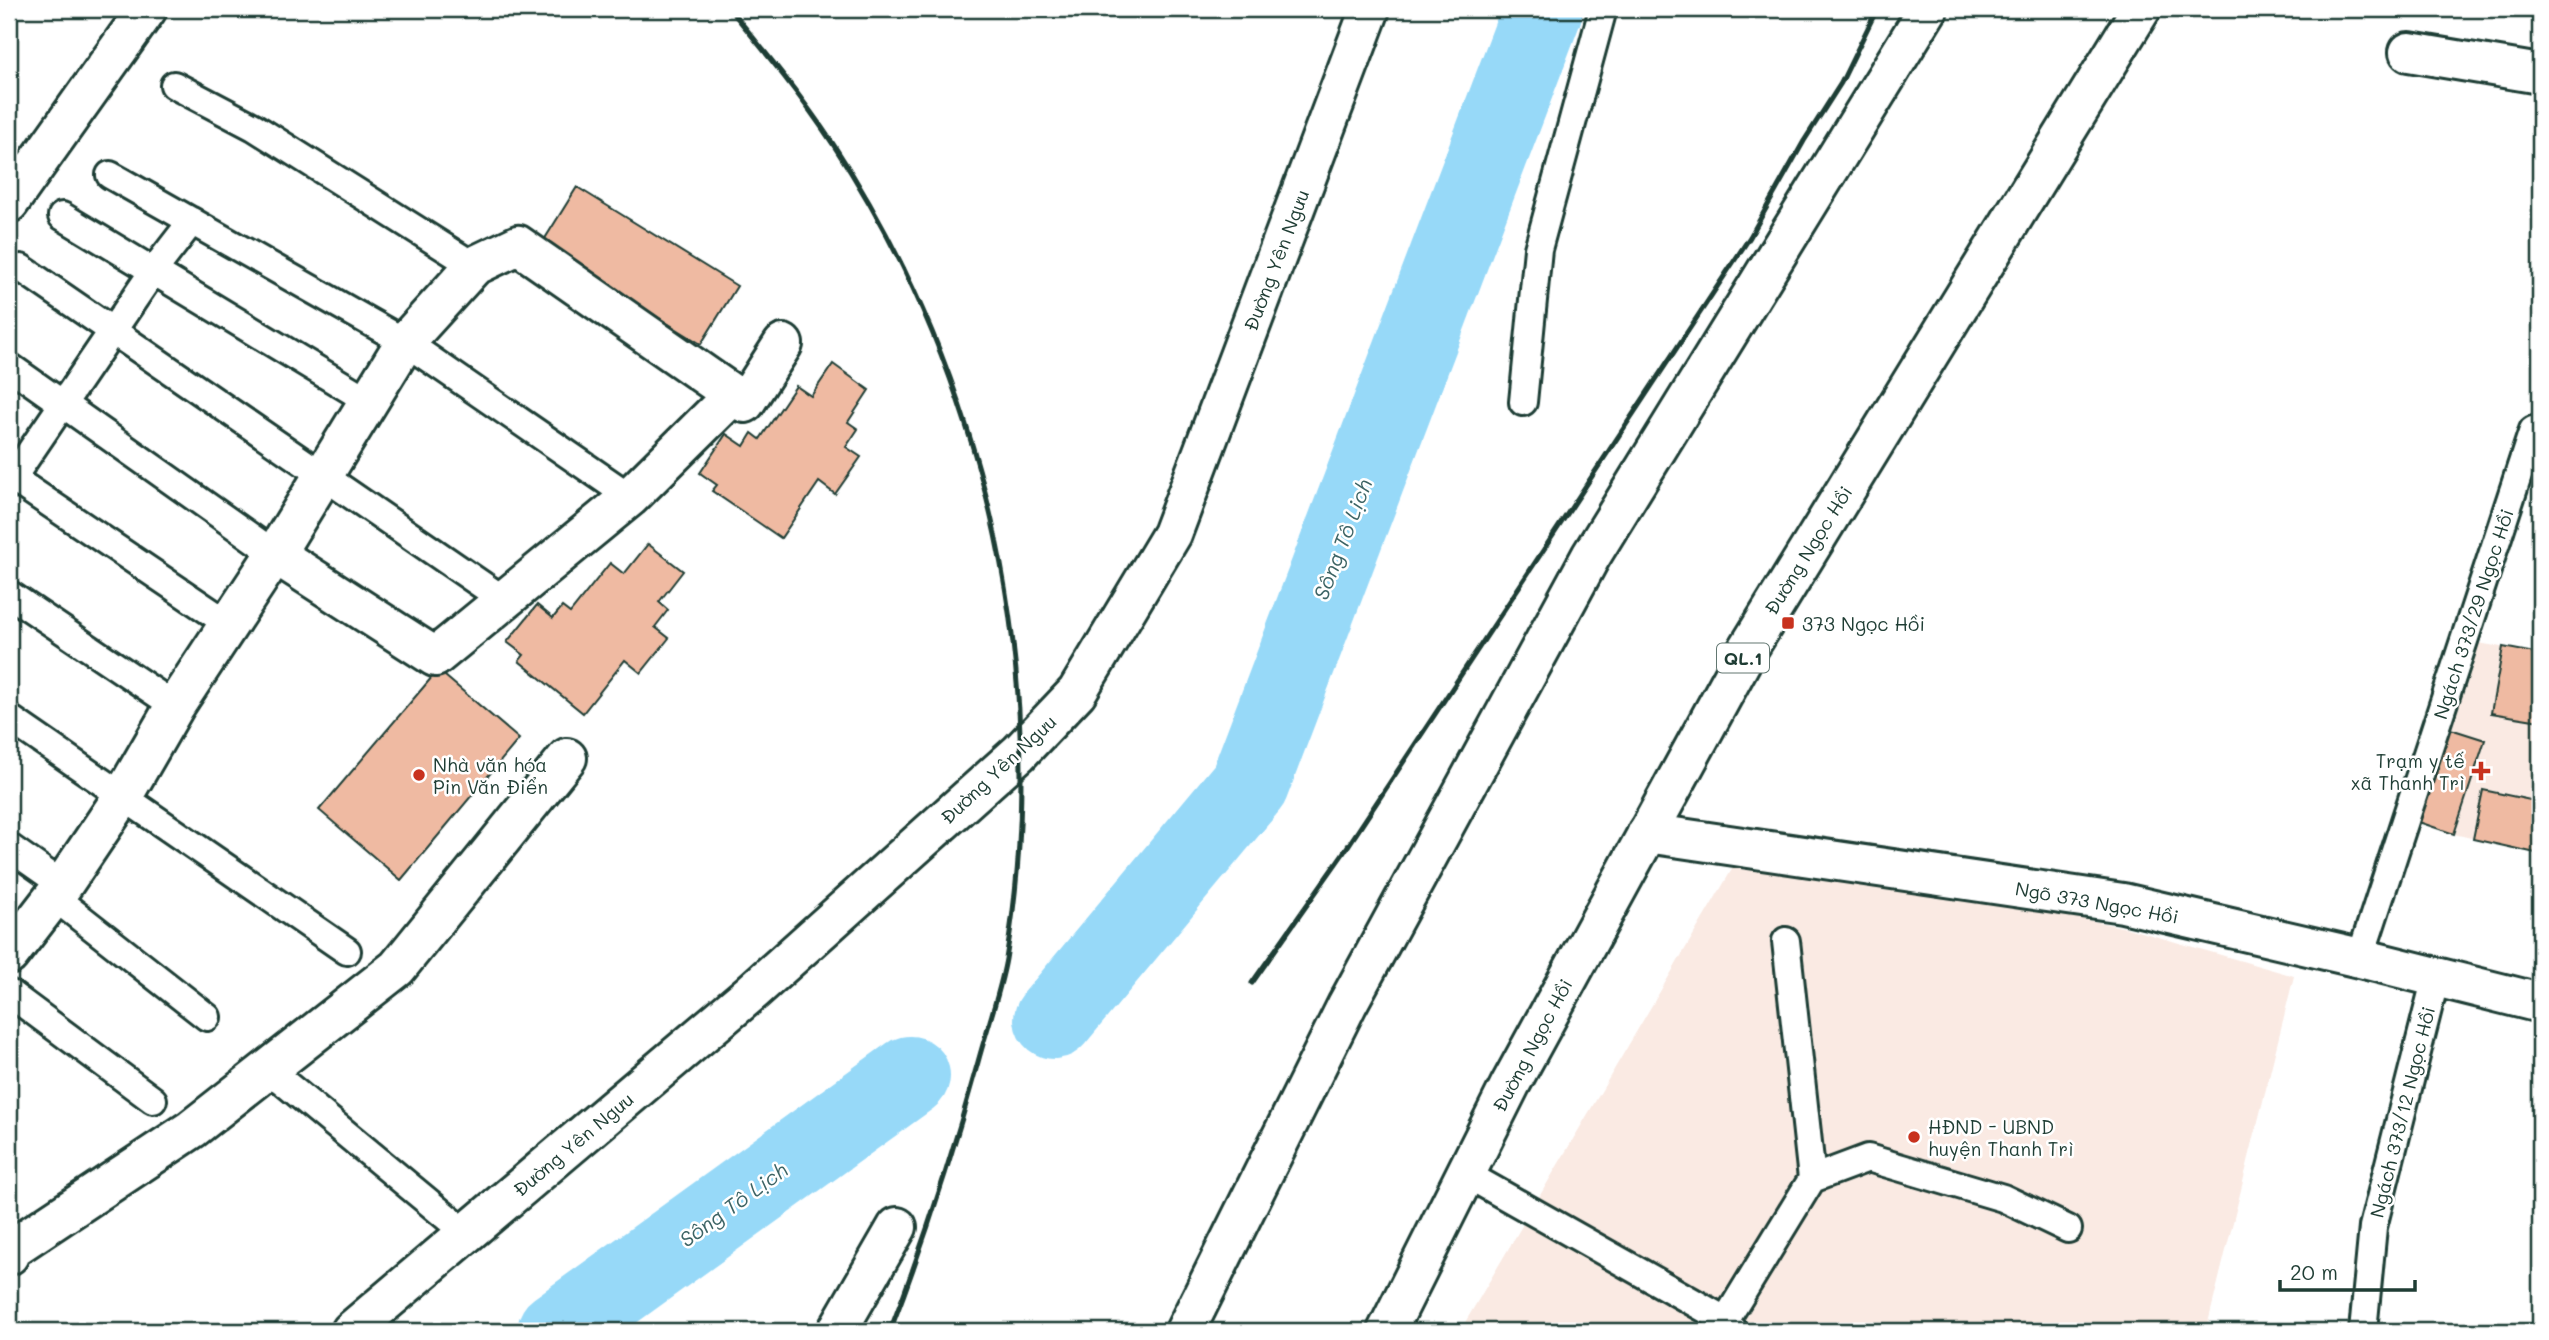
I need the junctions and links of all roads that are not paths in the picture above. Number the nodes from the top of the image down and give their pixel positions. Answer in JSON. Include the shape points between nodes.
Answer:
{"nodes":[{"id":1,"x":147,"y":9,"type":"edge"},
{"id":2,"x":1370,"y":9,"type":"edge"},
{"id":3,"x":1603,"y":9,"type":"edge"},
{"id":4,"x":1928,"y":9,"type":"edge"},
{"id":5,"x":2141,"y":9,"type":"edge"},
{"id":6,"x":2409,"y":52,"type":"dead end"},
{"id":7,"x":2540,"y":74,"type":"edge"},
{"id":8,"x":174,"y":85,"type":"dead end"},
{"id":9,"x":110,"y":175,"type":"dead end"},
{"id":10,"x":9,"y":203,"type":"edge"},
{"id":11,"x":61,"y":216,"type":"dead end"},
{"id":12,"x":192,"y":221,"type":"junction"},
{"id":13,"x":474,"y":266,"type":"junction"},
{"id":14,"x":21,"y":268,"type":"dead end"},
{"id":15,"x":154,"y":270,"type":"junction"},
{"id":16,"x":113,"y":333,"type":"junction"},
{"id":17,"x":405,"y":342,"type":"junction"},
{"id":18,"x":783,"y":344,"type":"dead end"},
{"id":19,"x":9,"y":366,"type":"edge"},
{"id":20,"x":734,"y":394,"type":"junction"},
{"id":21,"x":369,"y":401,"type":"junction"},
{"id":22,"x":1523,"y":402,"type":"dead end"},
{"id":23,"x":63,"y":405,"type":"junction"},
{"id":24,"x":2533,"y":430,"type":"dead end"},
{"id":25,"x":323,"y":478,"type":"junction"},
{"id":26,"x":10,"y":479,"type":"edge"},
{"id":27,"x":630,"y":497,"type":"junction"},
{"id":28,"x":275,"y":554,"type":"junction"},
{"id":29,"x":9,"y":594,"type":"edge"},
{"id":30,"x":504,"y":600,"type":"junction"},
{"id":31,"x":230,"y":625,"type":"junction"},
{"id":32,"x":175,"y":706,"type":"junction"},
{"id":33,"x":9,"y":718,"type":"edge"},
{"id":34,"x":567,"y":758,"type":"dead end"},
{"id":35,"x":123,"y":796,"type":"junction"},
{"id":36,"x":1647,"y":833,"type":"junction"},
{"id":37,"x":9,"y":847,"type":"edge"},
{"id":38,"x":58,"y":891,"type":"junction"},
{"id":39,"x":1787,"y":941,"type":"dead end"},
{"id":40,"x":347,"y":951,"type":"dead end"},
{"id":41,"x":9,"y":956,"type":"edge"},
{"id":42,"x":2360,"y":958,"type":"junction"},
{"id":43,"x":2436,"y":977,"type":"junction"},
{"id":44,"x":9,"y":993,"type":"edge"},
{"id":45,"x":2540,"y":1003,"type":"edge"},
{"id":46,"x":207,"y":1017,"type":"dead end"},
{"id":47,"x":269,"y":1070,"type":"junction"},
{"id":48,"x":153,"y":1100,"type":"dead end"},
{"id":49,"x":1466,"y":1174,"type":"junction"},
{"id":50,"x":1812,"y":1179,"type":"junction"},
{"id":51,"x":897,"y":1227,"type":"dead end"},
{"id":52,"x":2068,"y":1229,"type":"dead end"},
{"id":53,"x":467,"y":1234,"type":"junction"},
{"id":54,"x":10,"y":1250,"type":"edge"},
{"id":55,"x":1726,"y":1328,"type":"edge"},
{"id":56,"x":351,"y":1331,"type":"edge"},
{"id":57,"x":837,"y":1331,"type":"edge"},
{"id":58,"x":1185,"y":1331,"type":"edge"},
{"id":59,"x":1387,"y":1331,"type":"edge"},
{"id":60,"x":2362,"y":1331,"type":"edge"}],
"edges":[{"from":1,"to":10,"type":"main road"},
{"from":2,"to":53,"type":"main road","name":"Đường Yên Ngưu","via":[[1172,534],[1077,692],[1019,753],[752,992]]},
{"from":3,"to":22,"type":"lane","via":[[1538,249]]},
{"from":4,"to":58,"type":"main road","via":[[1591,556],[1347,1004]]},
{"from":5,"to":36,"type":"main road","name":"Đường Ngọc Hồi","number":"QL.1","via":[[1748,649]]},
{"from":6,"to":7,"type":"main road"},
{"from":8,"to":13,"type":"lane","via":[[254,127]]},
{"from":9,"to":12,"type":"lane"},
{"from":11,"to":15,"type":"lane"},
{"from":12,"to":15,"type":"lane"},
{"from":12,"to":17,"type":"lane"},
{"from":13,"to":17,"type":"main road"},
{"from":13,"to":20,"type":"main road","via":[[518,245]]},
{"from":14,"to":16,"type":"lane"},
{"from":15,"to":16,"type":"lane"},
{"from":15,"to":21,"type":"lane"},
{"from":16,"to":23,"type":"lane"},
{"from":16,"to":25,"type":"lane"},
{"from":17,"to":21,"type":"main road"},
{"from":17,"to":27,"type":"lane"},
{"from":18,"to":20,"type":"main road","via":[[745,402]]},
{"from":19,"to":23,"type":"lane"},
{"from":20,"to":27,"type":"main road"},
{"from":21,"to":25,"type":"main road"},
{"from":23,"to":26,"type":"lane"},
{"from":23,"to":28,"type":"lane"},
{"from":24,"to":42,"type":"lane","name":"Ngách 373/29 Ngọc Hồi"},
{"from":25,"to":28,"type":"main road"},
{"from":25,"to":30,"type":"lane"},
{"from":26,"to":31,"type":"lane"},
{"from":27,"to":30,"type":"main road"},
{"from":28,"to":30,"type":"main road","via":[[435,657]]},
{"from":28,"to":31,"type":"main road"},
{"from":29,"to":32,"type":"lane"},
{"from":31,"to":32,"type":"main road"},
{"from":32,"to":35,"type":"main road"},
{"from":33,"to":35,"type":"lane"},
{"from":34,"to":47,"type":"main road","via":[[397,968]]},
{"from":35,"to":38,"type":"main road"},
{"from":35,"to":40,"type":"lane"},
{"from":36,"to":42,"type":"main road","name":"Ngõ 373 Ngọc Hồi","via":[[2123,903]]},
{"from":36,"to":49,"type":"main road","name":"Đường Ngọc Hồi","number":"QL.1"},
{"from":37,"to":38,"type":"lane"},
{"from":38,"to":41,"type":"main road"},
{"from":38,"to":46,"type":"lane"},
{"from":39,"to":50,"type":"lane"},
{"from":42,"to":43,"type":"main road","name":"Ngõ 373 Ngọc Hồi"},
{"from":43,"to":45,"type":"main road","name":"Ngõ 373 Ngọc Hồi"},
{"from":43,"to":60,"type":"lane","name":"Ngách 373/12 Ngọc Hồi","via":[[2373,1227]]},
{"from":44,"to":48,"type":"lane"},
{"from":47,"to":53,"type":"lane"},
{"from":47,"to":54,"type":"main road","via":[[192,1129]]},
{"from":49,"to":55,"type":"lane"},
{"from":49,"to":59,"type":"main road","name":"Đường Ngọc Hồi","number":"QL.1"},
{"from":50,"to":52,"type":"lane","via":[[1868,1158],[2003,1198]]},
{"from":50,"to":55,"type":"lane"},
{"from":51,"to":57,"type":"main road"},
{"from":53,"to":56,"type":"main road","name":"Đường Yên Ngưu"}]}
